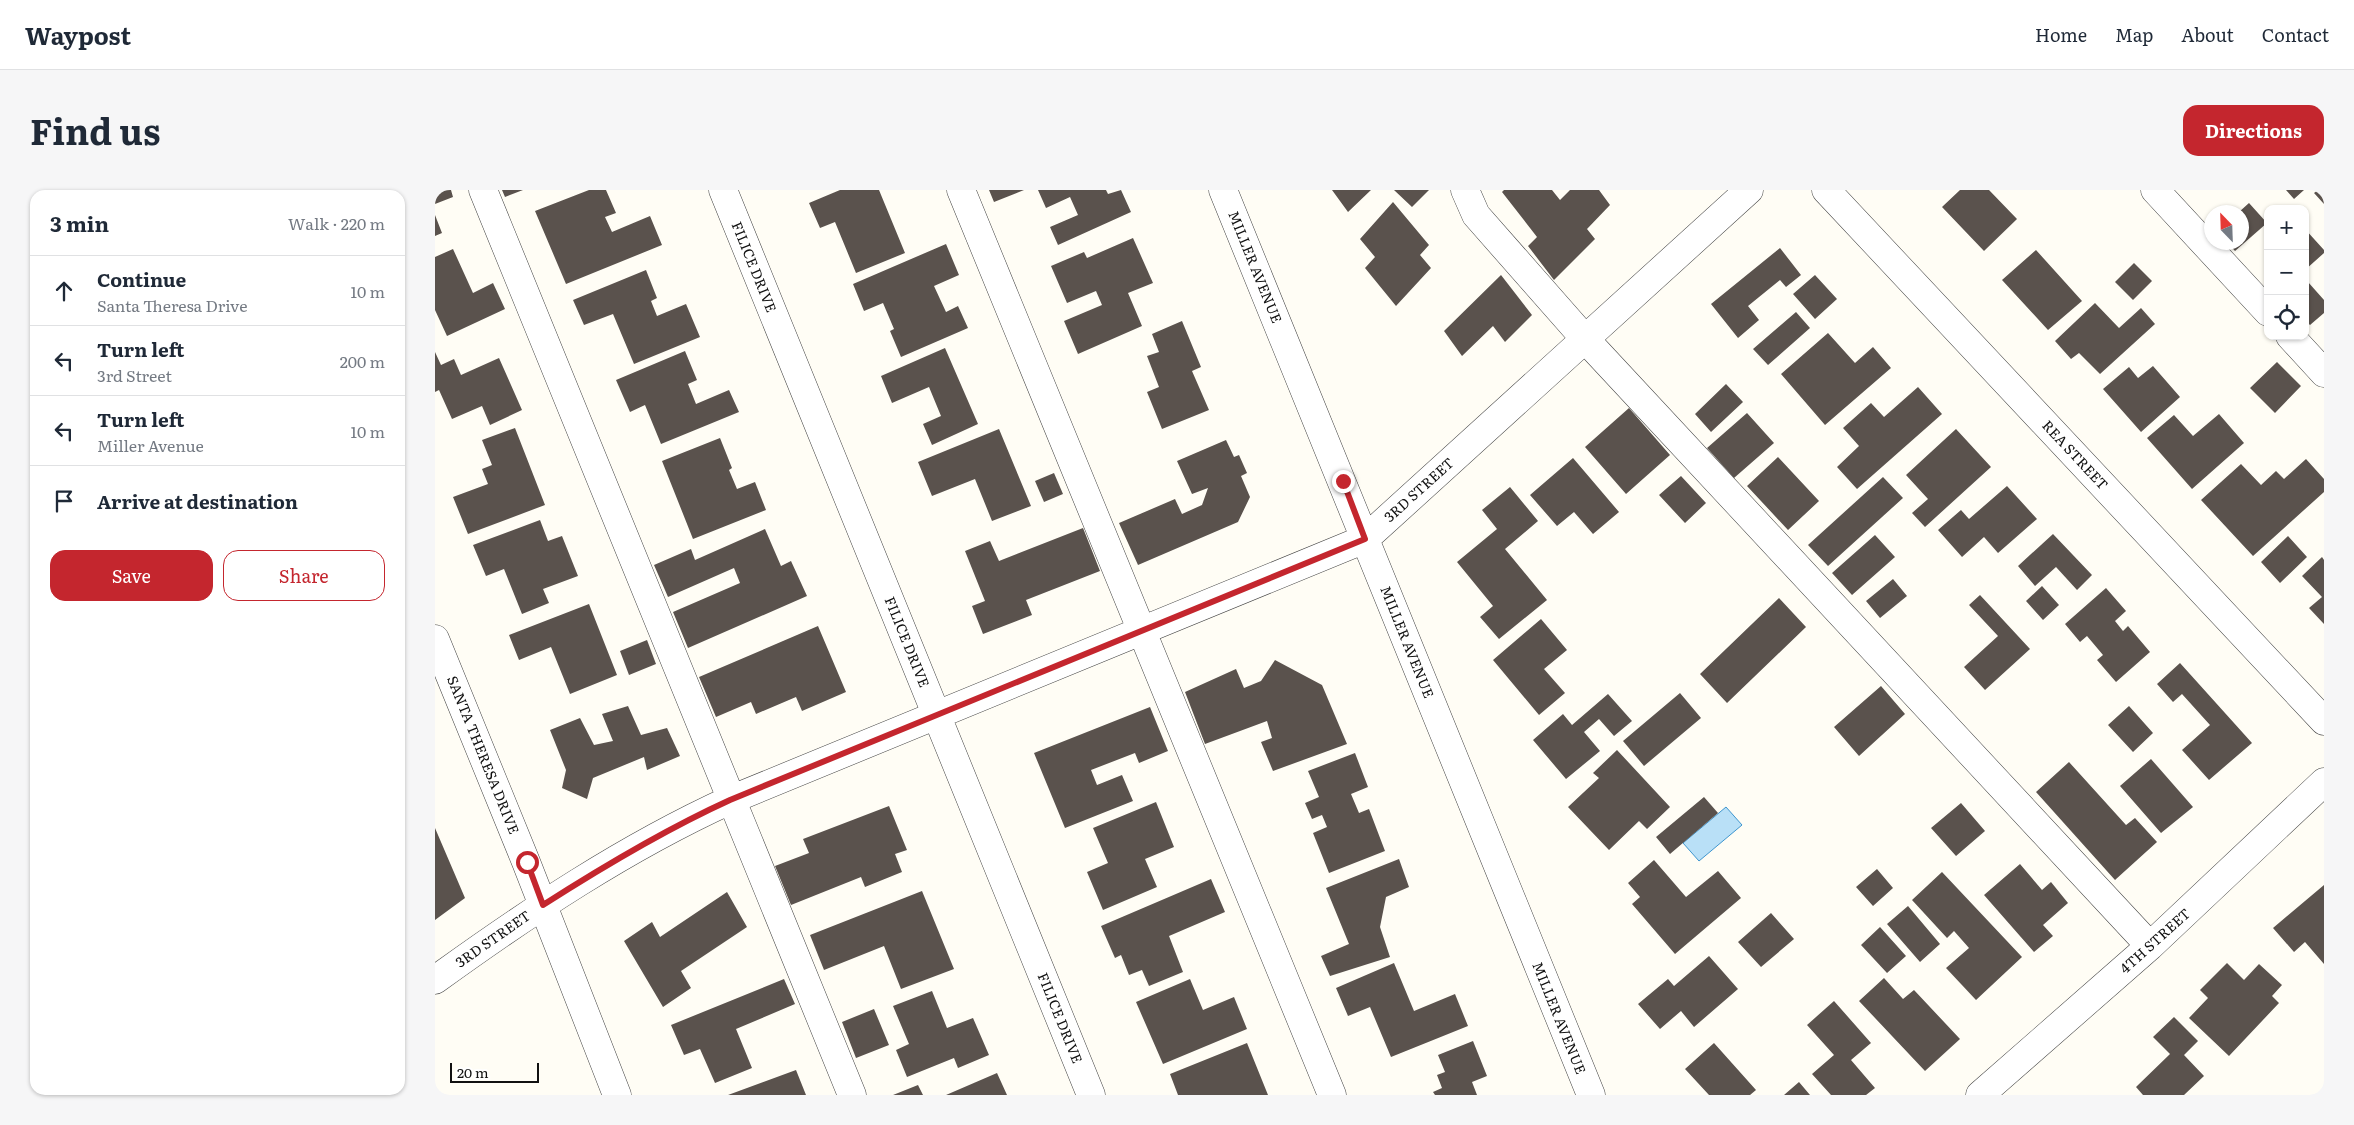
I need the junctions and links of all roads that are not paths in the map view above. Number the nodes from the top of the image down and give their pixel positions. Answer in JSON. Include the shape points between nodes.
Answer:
{"nodes":[{"id":1,"x":483,"y":190,"type":"edge"},
{"id":2,"x":723,"y":190,"type":"edge"},
{"id":3,"x":961,"y":190,"type":"edge"},
{"id":4,"x":1223,"y":190,"type":"edge"},
{"id":5,"x":1465,"y":190,"type":"edge"},
{"id":6,"x":1749,"y":190,"type":"edge"},
{"id":7,"x":1826,"y":190,"type":"edge"},
{"id":8,"x":2155,"y":190,"type":"edge"},
{"id":9,"x":2264,"y":308,"type":"edge"},
{"id":10,"x":1586,"y":340,"type":"junction"},
{"id":11,"x":2294,"y":340,"type":"edge"},
{"id":12,"x":2324,"y":373,"type":"edge"},
{"id":13,"x":1365,"y":539,"type":"junction"},
{"id":14,"x":1141,"y":631,"type":"junction"},
{"id":15,"x":435,"y":639,"type":"edge"},
{"id":16,"x":937,"y":716,"type":"junction"},
{"id":17,"x":2324,"y":720,"type":"edge"},
{"id":18,"x":2319,"y":797,"type":"edge"},
{"id":19,"x":730,"y":800,"type":"junction"},
{"id":20,"x":543,"y":905,"type":"junction"},
{"id":21,"x":2150,"y":946,"type":"junction"},
{"id":22,"x":435,"y":980,"type":"edge"},
{"id":23,"x":617,"y":1095,"type":"edge"},
{"id":24,"x":851,"y":1095,"type":"edge"},
{"id":25,"x":1091,"y":1095,"type":"edge"},
{"id":26,"x":1332,"y":1095,"type":"edge"},
{"id":27,"x":1591,"y":1095,"type":"edge"},
{"id":28,"x":1980,"y":1095,"type":"edge"}],
"edges":[{"from":1,"to":19,"type":"street"},
{"from":2,"to":16,"type":"street","name":"FILICE DRIVE"},
{"from":3,"to":14,"type":"street"},
{"from":4,"to":13,"type":"street","name":"MILLER AVENUE"},
{"from":5,"to":10,"type":"street","via":[[1476,215]]},
{"from":6,"to":10,"type":"street","name":"3RD STREET"},
{"from":7,"to":17,"type":"street","name":"REA STREET"},
{"from":8,"to":9,"type":"street"},
{"from":10,"to":13,"type":"street","name":"3RD STREET"},
{"from":10,"to":21,"type":"street"},
{"from":11,"to":12,"type":"street"},
{"from":13,"to":14,"type":"street","name":"3RD STREET"},
{"from":13,"to":27,"type":"street","name":"MILLER AVENUE"},
{"from":14,"to":16,"type":"street","name":"3RD STREET"},
{"from":14,"to":26,"type":"street"},
{"from":15,"to":20,"type":"street","name":"SANTA THERESA DRIVE"},
{"from":16,"to":19,"type":"street","name":"3RD STREET"},
{"from":16,"to":25,"type":"street","name":"FILICE DRIVE"},
{"from":18,"to":21,"type":"street","name":"4TH STREET"},
{"from":19,"to":20,"type":"street","name":"3RD STREET","via":[[614,859]]},
{"from":19,"to":24,"type":"street"},
{"from":20,"to":22,"type":"street","name":"3RD STREET"},
{"from":20,"to":23,"type":"street","name":"SANTA THERESA DRIVE"},
{"from":21,"to":28,"type":"street","name":"4TH STREET"}]}
